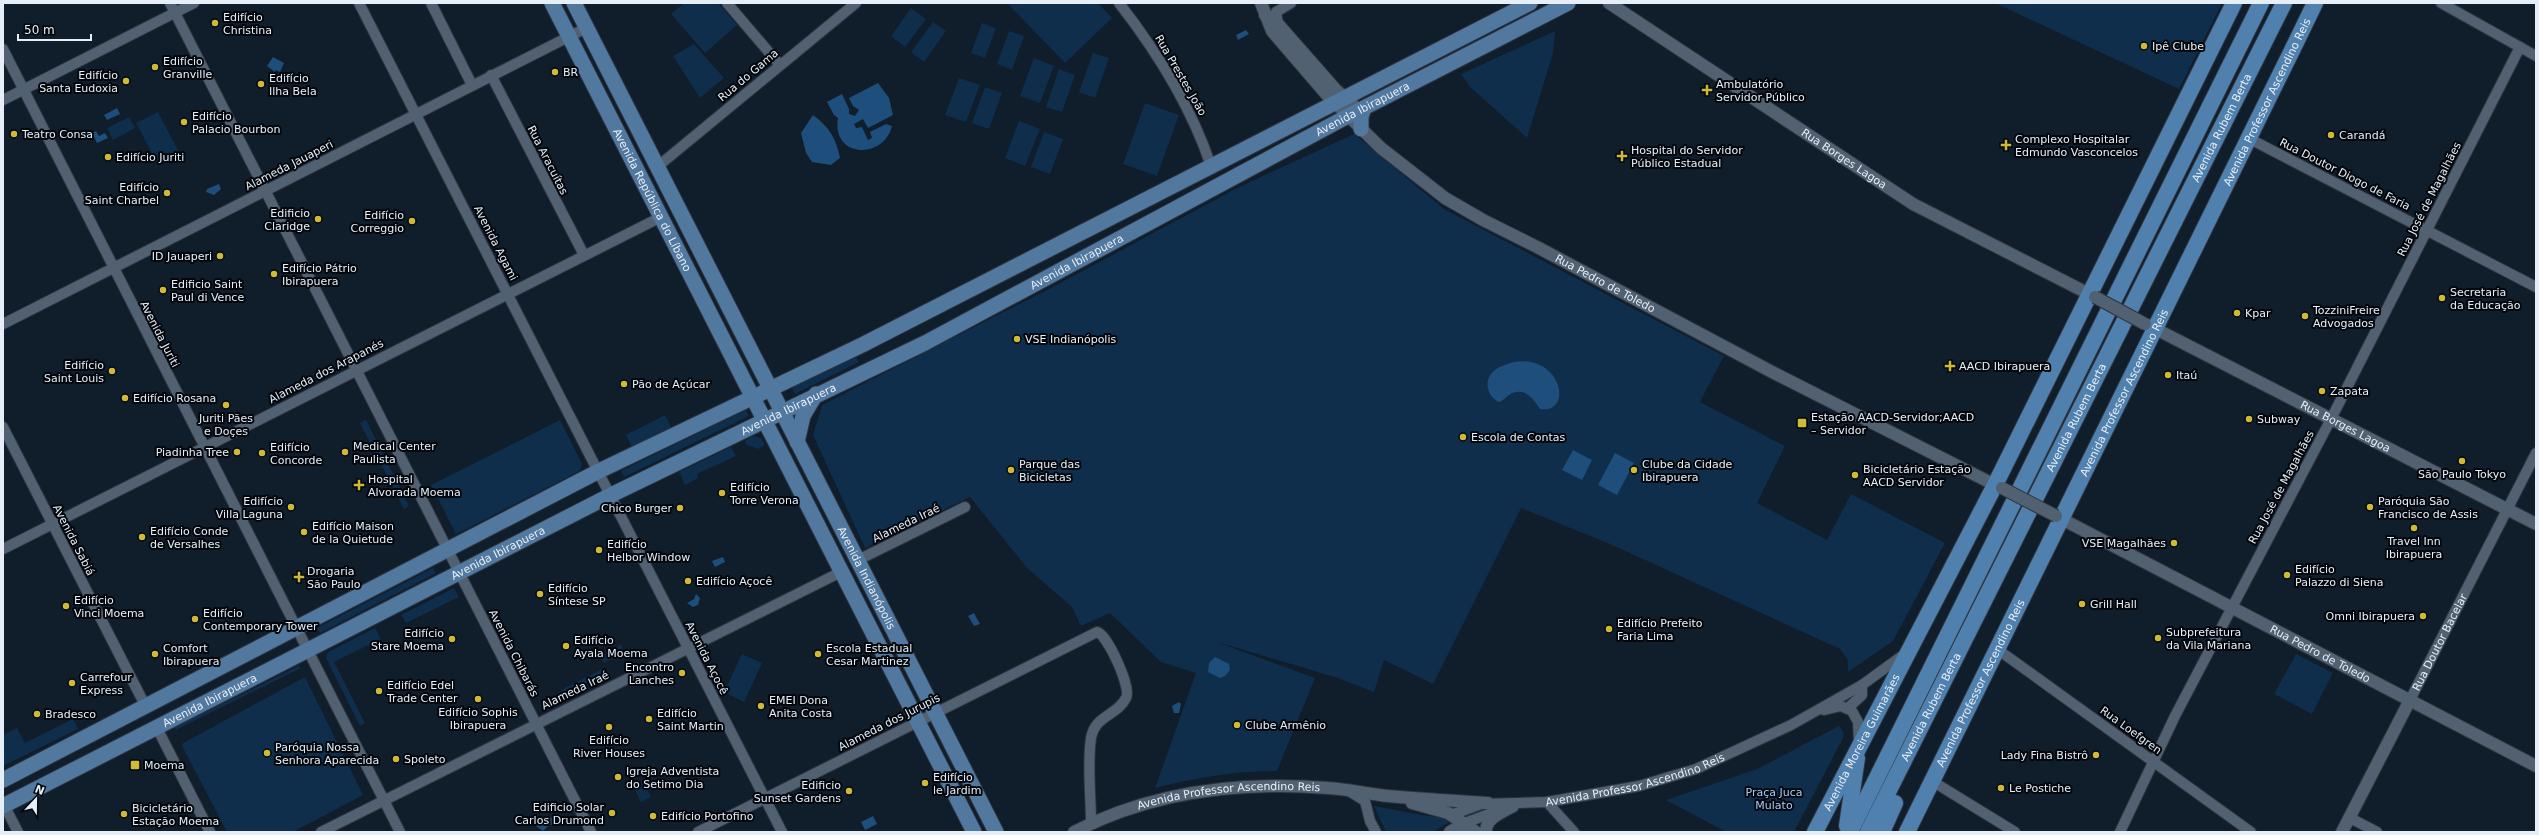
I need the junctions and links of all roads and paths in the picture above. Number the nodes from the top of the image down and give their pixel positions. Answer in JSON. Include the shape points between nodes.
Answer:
{"nodes":[{"id":1,"x":170,"y":3,"type":"edge"},
{"id":2,"x":194,"y":3,"type":"edge"},
{"id":3,"x":359,"y":3,"type":"edge"},
{"id":4,"x":431,"y":3,"type":"edge"},
{"id":5,"x":552,"y":3,"type":"edge"},
{"id":6,"x":574,"y":3,"type":"edge"},
{"id":7,"x":727,"y":3,"type":"edge"},
{"id":8,"x":856,"y":3,"type":"edge"},
{"id":9,"x":1120,"y":3,"type":"edge"},
{"id":10,"x":1256,"y":3,"type":"edge"},
{"id":11,"x":1261,"y":3,"type":"edge"},
{"id":12,"x":1267,"y":3,"type":"edge"},
{"id":13,"x":1291,"y":3,"type":"edge"},
{"id":14,"x":1530,"y":3,"type":"edge"},
{"id":15,"x":1568,"y":3,"type":"edge"},
{"id":16,"x":1609,"y":3,"type":"edge"},
{"id":17,"x":2234,"y":3,"type":"edge"},
{"id":18,"x":2261,"y":3,"type":"edge"},
{"id":19,"x":2284,"y":3,"type":"edge"},
{"id":20,"x":2315,"y":3,"type":"edge"},
{"id":21,"x":2442,"y":3,"type":"edge"},
{"id":22,"x":1278,"y":10,"type":"junction"},
{"id":23,"x":174,"y":13,"type":"junction"},
{"id":24,"x":1266,"y":16,"type":"junction"},
{"id":25,"x":1278,"y":24,"type":"junction"},
{"id":26,"x":586,"y":28,"type":"junction"},
{"id":27,"x":569,"y":36,"type":"junction"},
{"id":28,"x":2520,"y":48,"type":"junction"},
{"id":29,"x":3,"y":49,"type":"edge"},
{"id":30,"x":2536,"y":56,"type":"edge"},
{"id":31,"x":779,"y":64,"type":"junction"},
{"id":32,"x":491,"y":75,"type":"junction"},
{"id":33,"x":472,"y":85,"type":"junction"},
{"id":34,"x":24,"y":89,"type":"junction"},
{"id":35,"x":3,"y":100,"type":"edge"},
{"id":36,"x":1340,"y":100,"type":"junction"},
{"id":37,"x":1357,"y":111,"type":"junction"},
{"id":38,"x":416,"y":114,"type":"junction"},
{"id":39,"x":1361,"y":129,"type":"joint"},
{"id":40,"x":2250,"y":139,"type":"junction"},
{"id":41,"x":1211,"y":166,"type":"junction"},
{"id":42,"x":657,"y":167,"type":"junction"},
{"id":43,"x":265,"y":192,"type":"junction"},
{"id":44,"x":661,"y":217,"type":"junction"},
{"id":45,"x":2427,"y":229,"type":"junction"},
{"id":46,"x":696,"y":244,"type":"junction"},
{"id":47,"x":584,"y":255,"type":"junction"},
{"id":48,"x":113,"y":268,"type":"junction"},
{"id":49,"x":2536,"y":287,"type":"edge"},
{"id":50,"x":507,"y":293,"type":"junction"},
{"id":51,"x":2092,"y":296,"type":"junction"},
{"id":52,"x":3,"y":324,"type":"edge"},
{"id":53,"x":2150,"y":326,"type":"junction"},
{"id":54,"x":356,"y":369,"type":"junction"},
{"id":55,"x":769,"y":388,"type":"junction"},
{"id":56,"x":816,"y":394,"type":"junction"},
{"id":57,"x":752,"y":396,"type":"junction"},
{"id":58,"x":781,"y":412,"type":"junction"},
{"id":59,"x":2331,"y":419,"type":"junction"},
{"id":60,"x":764,"y":420,"type":"junction"},
{"id":61,"x":3,"y":427,"type":"edge"},
{"id":62,"x":797,"y":442,"type":"junction"},
{"id":63,"x":204,"y":446,"type":"junction"},
{"id":64,"x":2536,"y":452,"type":"edge"},
{"id":65,"x":599,"y":471,"type":"junction"},
{"id":66,"x":1999,"y":487,"type":"junction"},
{"id":67,"x":611,"y":495,"type":"junction"},
{"id":68,"x":964,"y":507,"type":"dead end"},
{"id":69,"x":2507,"y":509,"type":"junction"},
{"id":70,"x":2059,"y":518,"type":"junction"},
{"id":71,"x":53,"y":523,"type":"junction"},
{"id":72,"x":2536,"y":524,"type":"edge"},
{"id":73,"x":3,"y":549,"type":"edge"},
{"id":74,"x":448,"y":549,"type":"junction"},
{"id":75,"x":858,"y":560,"type":"junction"},
{"id":76,"x":459,"y":572,"type":"junction"},
{"id":77,"x":842,"y":572,"type":"junction"},
{"id":78,"x":2233,"y":607,"type":"junction"},
{"id":79,"x":296,"y":628,"type":"junction"},
{"id":80,"x":688,"y":648,"type":"junction"},
{"id":81,"x":1997,"y":649,"type":"junction"},
{"id":82,"x":307,"y":650,"type":"junction"},
{"id":83,"x":1908,"y":652,"type":"junction"},
{"id":84,"x":1949,"y":675,"type":"junction"},
{"id":85,"x":1862,"y":685,"type":"junction"},
{"id":86,"x":1852,"y":691,"type":"junction"},
{"id":87,"x":2410,"y":700,"type":"junction"},
{"id":88,"x":146,"y":707,"type":"junction"},
{"id":89,"x":1848,"y":708,"type":"junction"},
{"id":90,"x":935,"y":712,"type":"junction"},
{"id":91,"x":1810,"y":713,"type":"junction"},
{"id":92,"x":917,"y":721,"type":"junction"},
{"id":93,"x":536,"y":723,"type":"junction"},
{"id":94,"x":157,"y":728,"type":"junction"},
{"id":95,"x":1859,"y":745,"type":"junction"},
{"id":96,"x":2152,"y":760,"type":"junction"},
{"id":97,"x":2536,"y":766,"type":"edge"},
{"id":98,"x":3,"y":780,"type":"edge"},
{"id":99,"x":1932,"y":781,"type":"junction"},
{"id":100,"x":1346,"y":790,"type":"junction"},
{"id":101,"x":1383,"y":795,"type":"junction"},
{"id":102,"x":765,"y":797,"type":"junction"},
{"id":103,"x":384,"y":800,"type":"junction"},
{"id":104,"x":1365,"y":801,"type":"junction"},
{"id":105,"x":1547,"y":802,"type":"junction"},
{"id":106,"x":1488,"y":803,"type":"junction"},
{"id":107,"x":1530,"y":803,"type":"junction"},
{"id":108,"x":3,"y":805,"type":"edge"},
{"id":109,"x":1513,"y":806,"type":"junction"},
{"id":110,"x":1451,"y":815,"type":"junction"},
{"id":111,"x":2350,"y":818,"type":"junction"},
{"id":112,"x":1091,"y":823,"type":"junction"},
{"id":113,"x":1465,"y":823,"type":"junction"},
{"id":114,"x":18,"y":832,"type":"edge"},
{"id":115,"x":210,"y":832,"type":"edge"},
{"id":116,"x":321,"y":832,"type":"edge"},
{"id":117,"x":400,"y":832,"type":"edge"},
{"id":118,"x":591,"y":832,"type":"edge"},
{"id":119,"x":698,"y":832,"type":"edge"},
{"id":120,"x":782,"y":832,"type":"edge"},
{"id":121,"x":974,"y":832,"type":"edge"},
{"id":122,"x":996,"y":832,"type":"edge"},
{"id":123,"x":1074,"y":832,"type":"edge"},
{"id":124,"x":1376,"y":832,"type":"edge"},
{"id":125,"x":1450,"y":832,"type":"edge"},
{"id":126,"x":1476,"y":832,"type":"edge"},
{"id":127,"x":1486,"y":832,"type":"edge"},
{"id":128,"x":1574,"y":832,"type":"edge"},
{"id":129,"x":1815,"y":832,"type":"edge"},
{"id":130,"x":1846,"y":832,"type":"edge"},
{"id":131,"x":1850,"y":832,"type":"edge"},
{"id":132,"x":1868,"y":832,"type":"edge"},
{"id":133,"x":1882,"y":832,"type":"edge"},
{"id":134,"x":1908,"y":832,"type":"edge"},
{"id":135,"x":2015,"y":832,"type":"edge"},
{"id":136,"x":2120,"y":832,"type":"edge"},
{"id":137,"x":2251,"y":832,"type":"edge"},
{"id":138,"x":2342,"y":832,"type":"edge"},
{"id":139,"x":2377,"y":832,"type":"edge"}],
"edges":[{"from":1,"to":23,"type":"street","name":"Avenida Chibarás"},
{"from":2,"to":23,"type":"street"},
{"from":3,"to":38,"type":"street","name":"Avenida Agami"},
{"from":4,"to":33,"type":"street"},
{"from":5,"to":27,"type":"main road","name":"Avenida República do Líbano"},
{"from":6,"to":26,"type":"main road","name":"Avenida República do Líbano"},
{"from":7,"to":31,"type":"street"},
{"from":8,"to":31,"type":"street","name":"Rua do Gama"},
{"from":9,"to":41,"type":"street","name":"Rua Prestes João","via":[[1154,51],[1187,106]]},
{"from":10,"to":24,"type":"street"},
{"from":11,"to":24,"type":"street"},
{"from":12,"to":22,"type":"street"},
{"from":13,"to":22,"type":"street"},
{"from":14,"to":36,"type":"main road","name":"Avenida Ibirapuera"},
{"from":15,"to":37,"type":"main road","name":"Avenida Ibirapuera"},
{"from":16,"to":51,"type":"street","name":"Rua Borges Lagoa","via":[[1913,204]]},
{"from":17,"to":51,"type":"highway","name":"Avenida Professor Ascendino Reis"},
{"from":18,"to":131,"type":"highway","name":"Avenida Rubem Berta"},
{"from":19,"to":84,"type":"highway","name":"Avenida Rubem Berta"},
{"from":20,"to":40,"type":"highway","name":"Avenida Professor Ascendino Reis"},
{"from":21,"to":28,"type":"street"},
{"from":22,"to":25,"type":"street","via":[[1275,14]]},
{"from":23,"to":34,"type":"street"},
{"from":23,"to":43,"type":"street","name":"Avenida Chibarás"},
{"from":24,"to":25,"type":"street"},
{"from":24,"to":36,"type":"street","via":[[1272,31]]},
{"from":25,"to":36,"type":"street"},
{"from":26,"to":27,"type":"street","name":"Alameda Jauaperi"},
{"from":26,"to":42,"type":"main road","name":"Avenida República do Líbano"},
{"from":27,"to":32,"type":"street","name":"Alameda Jauaperi"},
{"from":27,"to":44,"type":"main road","name":"Avenida República do Líbano"},
{"from":28,"to":30,"type":"street"},
{"from":28,"to":45,"type":"street","name":"Rua José de Magalhães"},
{"from":29,"to":34,"type":"street","name":"Avenida Juriti"},
{"from":31,"to":42,"type":"street","name":"Rua do Gama"},
{"from":32,"to":33,"type":"street","name":"Alameda Jauaperi"},
{"from":32,"to":47,"type":"street","name":"Rua Aracuítas"},
{"from":33,"to":38,"type":"street","name":"Alameda Jauaperi"},
{"from":34,"to":35,"type":"street"},
{"from":34,"to":48,"type":"street","name":"Avenida Juriti"},
{"from":36,"to":37,"type":"street"},
{"from":36,"to":41,"type":"main road","name":"Avenida Ibirapuera"},
{"from":37,"to":39,"type":"main road","via":[[1361,117]]},
{"from":37,"to":56,"type":"main road","name":"Avenida Ibirapuera","via":[[925,343]]},
{"from":38,"to":43,"type":"street","name":"Alameda Jauaperi"},
{"from":38,"to":50,"type":"street","name":"Avenida Agami"},
{"from":39,"to":66,"type":"street","name":"Rua Pedro de Toledo","via":[[1420,180],[1483,220]]},
{"from":40,"to":45,"type":"street","name":"Rua Doutor Diogo de Faria"},
{"from":40,"to":53,"type":"highway","name":"Avenida Professor Ascendino Reis"},
{"from":41,"to":55,"type":"main road","name":"Avenida Ibirapuera","via":[[862,345]]},
{"from":42,"to":46,"type":"main road","name":"Avenida República do Líbano"},
{"from":43,"to":48,"type":"street","name":"Alameda Jauaperi"},
{"from":43,"to":54,"type":"street","name":"Avenida Chibarás"},
{"from":44,"to":46,"type":"main road","via":[[666,216],[672,220]]},
{"from":44,"to":47,"type":"street","name":"Alameda dos Arapanés"},
{"from":44,"to":57,"type":"main road","name":"Avenida República do Líbano"},
{"from":45,"to":49,"type":"street","name":"Rua Doutor Diogo de Faria"},
{"from":45,"to":59,"type":"street","name":"Rua José de Magalhães"},
{"from":46,"to":55,"type":"main road","name":"Avenida República do Líbano"},
{"from":47,"to":50,"type":"street","name":"Alameda dos Arapanés"},
{"from":48,"to":52,"type":"street","name":"Alameda Jauaperi"},
{"from":48,"to":63,"type":"street","name":"Avenida Juriti"},
{"from":50,"to":54,"type":"street","name":"Alameda dos Arapanés"},
{"from":50,"to":65,"type":"street","name":"Avenida Agami"},
{"from":51,"to":53,"type":"street","name":"Rua Borges Lagoa","bridge":true},
{"from":51,"to":66,"type":"highway","name":"Avenida Professor Ascendino Reis"},
{"from":53,"to":59,"type":"street","name":"Rua Borges Lagoa"},
{"from":53,"to":70,"type":"highway","name":"Avenida Professor Ascendino Reis"},
{"from":54,"to":63,"type":"street","name":"Alameda dos Arapanés"},
{"from":54,"to":74,"type":"street","name":"Avenida Chibarás"},
{"from":55,"to":57,"type":"main road","name":"Avenida Ibirapuera"},
{"from":55,"to":58,"type":"main road","name":"Avenida Indianópolis"},
{"from":56,"to":58,"type":"main road","name":"Avenida Ibirapuera"},
{"from":56,"to":62,"type":"main road","via":[[803,416]]},
{"from":57,"to":60,"type":"main road","name":"Avenida Indianópolis"},
{"from":57,"to":65,"type":"main road","name":"Avenida Ibirapuera"},
{"from":58,"to":60,"type":"main road","name":"Avenida Ibirapuera"},
{"from":58,"to":62,"type":"main road","name":"Avenida Indianópolis"},
{"from":59,"to":69,"type":"street","name":"Rua Borges Lagoa"},
{"from":59,"to":78,"type":"street","name":"Rua José de Magalhães"},
{"from":60,"to":67,"type":"main road","name":"Avenida Ibirapuera"},
{"from":60,"to":77,"type":"main road","name":"Avenida Indianópolis"},
{"from":61,"to":71,"type":"street","name":"Avenida Sabiá"},
{"from":62,"to":75,"type":"main road","name":"Avenida Indianópolis"},
{"from":63,"to":71,"type":"street","name":"Alameda dos Arapanés"},
{"from":63,"to":79,"type":"street","name":"Avenida Juriti"},
{"from":64,"to":69,"type":"street","name":"Rua Doutor Bacelar"},
{"from":65,"to":67,"type":"street","name":"Avenida Agami"},
{"from":65,"to":74,"type":"main road","name":"Avenida Ibirapuera"},
{"from":66,"to":70,"type":"street","name":"Rua Pedro de Toledo","bridge":true},
{"from":66,"to":83,"type":"highway","name":"Avenida Professor Ascendino Reis"},
{"from":67,"to":76,"type":"main road","name":"Avenida Ibirapuera"},
{"from":67,"to":80,"type":"street","name":"Avenida Açocê"},
{"from":68,"to":75,"type":"street","name":"Alameda Iraé"},
{"from":69,"to":72,"type":"street","name":"Rua Borges Lagoa"},
{"from":69,"to":87,"type":"street","name":"Rua Doutor Bacelar"},
{"from":70,"to":78,"type":"street","name":"Rua Pedro de Toledo"},
{"from":70,"to":81,"type":"highway","name":"Avenida Professor Ascendino Reis"},
{"from":71,"to":73,"type":"street","name":"Alameda dos Arapanés"},
{"from":71,"to":88,"type":"street","name":"Avenida Sabiá"},
{"from":74,"to":76,"type":"street","name":"Avenida Chibarás"},
{"from":74,"to":79,"type":"main road","name":"Avenida Ibirapuera"},
{"from":75,"to":90,"type":"main road","name":"Avenida Indianópolis"},
{"from":76,"to":82,"type":"main road","name":"Avenida Ibirapuera"},
{"from":76,"to":93,"type":"street","name":"Avenida Chibarás"},
{"from":77,"to":80,"type":"street","name":"Alameda Iraé"},
{"from":77,"to":92,"type":"main road","name":"Avenida Indianópolis"},
{"from":78,"to":87,"type":"street","name":"Rua Pedro de Toledo"},
{"from":78,"to":96,"type":"street","name":"Rua José de Magalhães"},
{"from":79,"to":82,"type":"street","name":"Avenida Juriti"},
{"from":79,"to":88,"type":"main road","name":"Avenida Ibirapuera"},
{"from":80,"to":93,"type":"street","name":"Alameda Iraé"},
{"from":80,"to":102,"type":"street","name":"Avenida Açocê"},
{"from":81,"to":96,"type":"street","name":"Rua Loefgren"},
{"from":81,"to":99,"type":"highway","name":"Avenida Professor Ascendino Reis"},
{"from":82,"to":94,"type":"main road","name":"Avenida Ibirapuera"},
{"from":82,"to":103,"type":"street","name":"Avenida Juriti"},
{"from":83,"to":85,"type":"street","name":"Avenida Professor Ascendino Reis"},
{"from":83,"to":95,"type":"highway","name":"Avenida Moreira Guimarães"},
{"from":84,"to":132,"type":"highway","name":"Avenida Rubem Berta"},
{"from":84,"to":133,"type":"highway","via":[[1938,712]]},
{"from":85,"to":86,"type":"street","name":"Avenida Professor Ascendino Reis"},
{"from":85,"to":89,"type":"street","via":[[1862,696]]},
{"from":86,"to":89,"type":"street"},
{"from":86,"to":91,"type":"street","name":"Avenida Professor Ascendino Reis"},
{"from":87,"to":97,"type":"street","name":"Rua Pedro de Toledo"},
{"from":87,"to":111,"type":"street","name":"Rua Doutor Bacelar"},
{"from":88,"to":98,"type":"main road","name":"Avenida Ibirapuera"},
{"from":89,"to":91,"type":"street","name":"Avenida Professor Ascendino Reis","via":[[1832,707]]},
{"from":89,"to":95,"type":"street","via":[[1858,722]]},
{"from":90,"to":92,"type":"street","name":"Alameda dos Jurupis"},
{"from":90,"to":112,"type":"street","name":"Alameda dos Jurupis","via":[[1091,634],[1100,633],[1126,682],[1128,693],[1122,705],[1097,723],[1092,733]]},
{"from":90,"to":122,"type":"main road","name":"Avenida Indianópolis"},
{"from":91,"to":105,"type":"street","name":"Avenida Professor Ascendino Reis","via":[[1792,724],[1681,774],[1639,786]]},
{"from":92,"to":102,"type":"street","name":"Alameda dos Jurupis"},
{"from":92,"to":121,"type":"main road","name":"Avenida Indianópolis"},
{"from":93,"to":103,"type":"street","name":"Alameda Iraé"},
{"from":93,"to":118,"type":"street","name":"Avenida Chibarás"},
{"from":94,"to":108,"type":"main road","name":"Avenida Ibirapuera"},
{"from":94,"to":115,"type":"street"},
{"from":95,"to":129,"type":"highway","name":"Avenida Moreira Guimarães"},
{"from":95,"to":130,"type":"highway"},
{"from":96,"to":136,"type":"street","name":"Rua José de Magalhães"},
{"from":96,"to":137,"type":"street","name":"Rua Loefgren"},
{"from":99,"to":134,"type":"highway"},
{"from":99,"to":135,"type":"street"},
{"from":100,"to":101,"type":"street","name":"Avenida Professor Ascendino Reis"},
{"from":100,"to":104,"type":"street"},
{"from":100,"to":112,"type":"street","name":"Avenida Professor Ascendino Reis","via":[[1286,785],[1220,788],[1145,803]]},
{"from":101,"to":104,"type":"street"},
{"from":101,"to":106,"type":"street"},
{"from":101,"to":110,"type":"street"},
{"from":102,"to":119,"type":"street","name":"Alameda dos Jurupis"},
{"from":102,"to":120,"type":"street","name":"Avenida Açocê"},
{"from":103,"to":116,"type":"street","name":"Alameda Iraé"},
{"from":103,"to":117,"type":"street","name":"Avenida Juriti"},
{"from":104,"to":124,"type":"street"},
{"from":105,"to":107,"type":"street","name":"Avenida Professor Ascendino Reis"},
{"from":105,"to":128,"type":"street"},
{"from":106,"to":107,"type":"street","name":"Avenida Professor Ascendino Reis"},
{"from":106,"to":110,"type":"street","name":"Avenida Professor Ascendino Reis","via":[[1468,807]]},
{"from":107,"to":109,"type":"street"},
{"from":108,"to":114,"type":"street"},
{"from":109,"to":113,"type":"street","via":[[1490,812]]},
{"from":109,"to":127,"type":"street","via":[[1492,818],[1486,826]]},
{"from":110,"to":113,"type":"street"},
{"from":111,"to":138,"type":"street","name":"Rua Doutor Bacelar"},
{"from":111,"to":139,"type":"street"},
{"from":112,"to":123,"type":"street","name":"Avenida Professor Ascendino Reis"},
{"from":113,"to":125,"type":"street"},
{"from":113,"to":126,"type":"street"}]}
